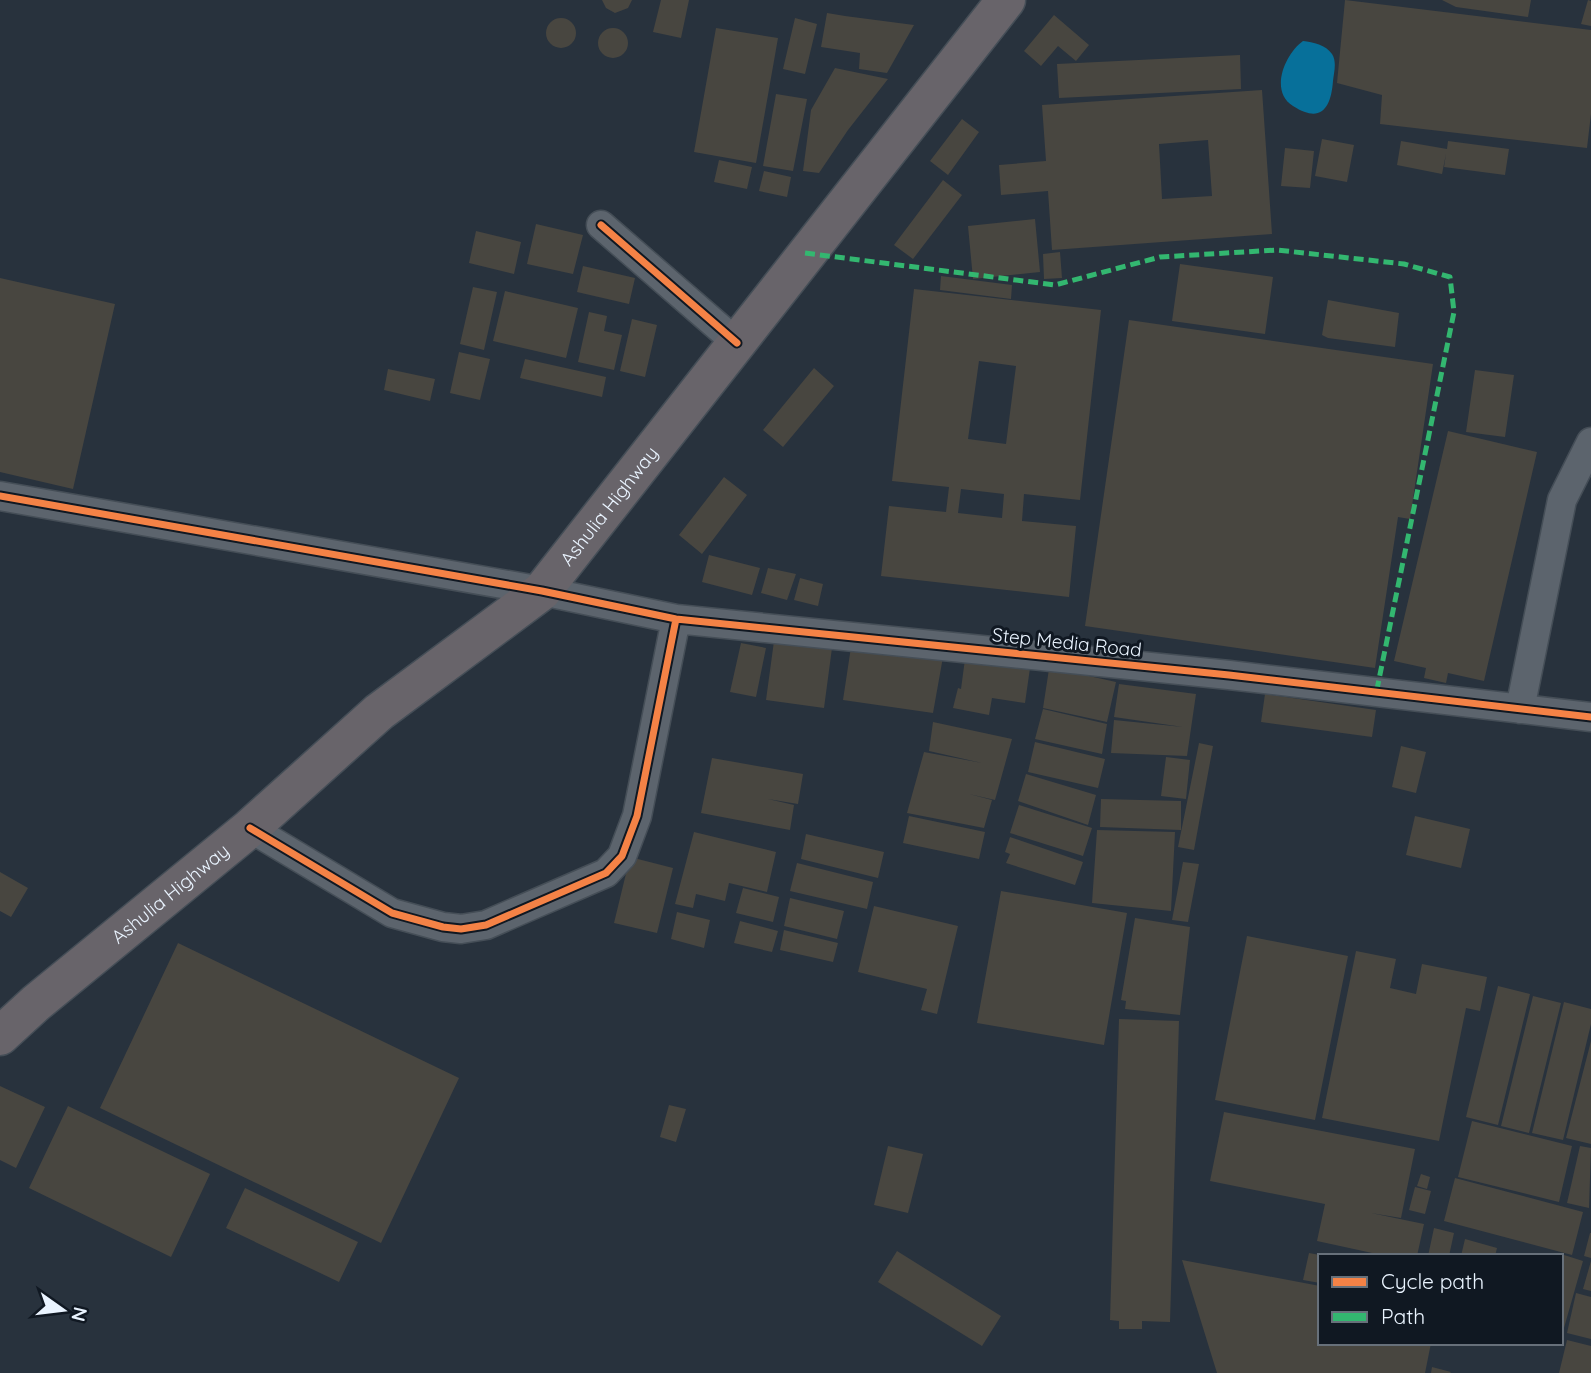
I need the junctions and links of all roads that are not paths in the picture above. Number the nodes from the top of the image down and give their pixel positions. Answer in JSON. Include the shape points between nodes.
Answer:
{"nodes":[{"id":1,"x":1006,"y":0,"type":"edge"},
{"id":2,"x":601,"y":225,"type":"dead end"},
{"id":3,"x":737,"y":343,"type":"junction"},
{"id":4,"x":1591,"y":442,"type":"edge"},
{"id":5,"x":0,"y":496,"type":"edge"},
{"id":6,"x":542,"y":591,"type":"junction"},
{"id":7,"x":676,"y":618,"type":"junction"},
{"id":8,"x":1520,"y":709,"type":"junction"},
{"id":9,"x":1591,"y":717,"type":"edge"},
{"id":10,"x":250,"y":828,"type":"junction"},
{"id":11,"x":0,"y":1037,"type":"edge"}],
"edges":[{"from":1,"to":3,"type":"highway","name":"Ashulia Highway"},
{"from":2,"to":3,"type":"street"},
{"from":3,"to":6,"type":"highway","name":"Ashulia Highway"},
{"from":4,"to":8,"type":"street","via":[[1562,500]]},
{"from":5,"to":6,"type":"street","name":"Step Media Road"},
{"from":6,"to":7,"type":"street","name":"Step Media Road"},
{"from":6,"to":10,"type":"highway","name":"Ashulia Highway","via":[[379,712]]},
{"from":7,"to":8,"type":"street","name":"Step Media Road"},
{"from":7,"to":10,"type":"street","via":[[636,816],[622,856],[606,873],[486,925],[443,927],[392,913]]},
{"from":8,"to":9,"type":"street","name":"Step Media Road"},
{"from":10,"to":11,"type":"highway","name":"Ashulia Highway"}]}
